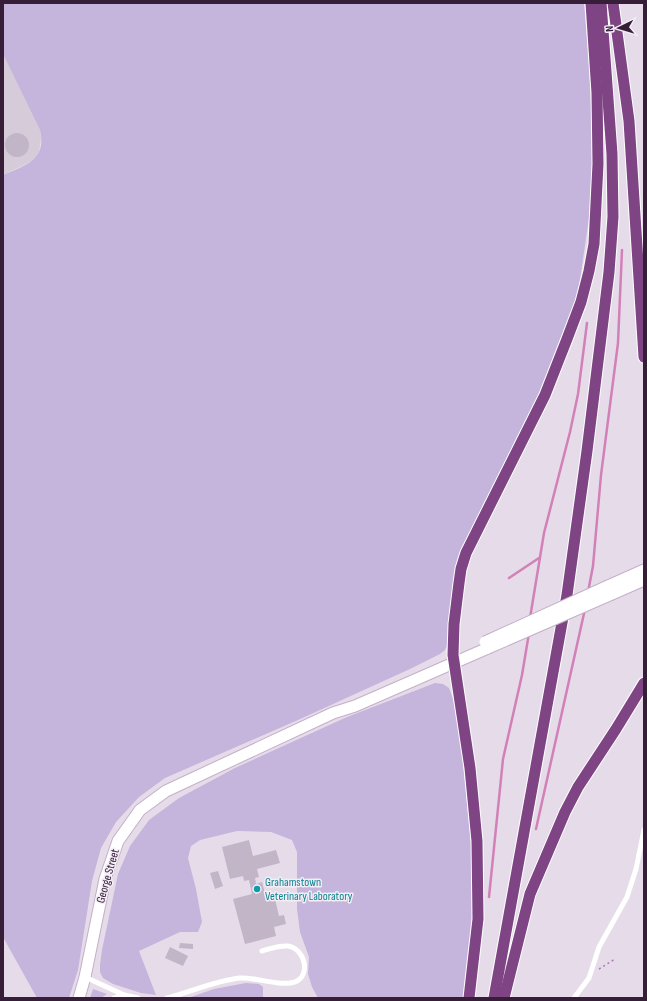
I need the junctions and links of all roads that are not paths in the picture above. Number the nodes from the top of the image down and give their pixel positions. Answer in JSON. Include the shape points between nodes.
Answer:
{"nodes":[{"id":1,"x":591,"y":3,"type":"edge"},
{"id":2,"x":601,"y":3,"type":"edge"},
{"id":3,"x":613,"y":3,"type":"edge"},
{"id":4,"x":644,"y":357,"type":"edge"},
{"id":5,"x":644,"y":570,"type":"edge"},
{"id":6,"x":644,"y":580,"type":"edge"},
{"id":7,"x":610,"y":590,"type":"junction"},
{"id":8,"x":453,"y":659,"type":"junction"},
{"id":9,"x":644,"y":683,"type":"edge"},
{"id":10,"x":644,"y":830,"type":"edge"},
{"id":11,"x":262,"y":951,"type":"dead end"},
{"id":12,"x":85,"y":977,"type":"junction"},
{"id":13,"x":124,"y":995,"type":"junction"},
{"id":14,"x":79,"y":998,"type":"edge"},
{"id":15,"x":114,"y":998,"type":"edge"},
{"id":16,"x":138,"y":998,"type":"edge"},
{"id":17,"x":166,"y":998,"type":"edge"},
{"id":18,"x":469,"y":998,"type":"edge"},
{"id":19,"x":494,"y":998,"type":"edge"},
{"id":20,"x":504,"y":998,"type":"edge"},
{"id":21,"x":574,"y":998,"type":"edge"}],
"edges":[{"from":1,"to":8,"type":"highway","via":[[598,164],[594,244],[589,271],[575,317],[545,395],[466,553],[459,583]]},
{"from":2,"to":19,"type":"highway","via":[[612,154],[613,216],[609,272],[567,596]]},
{"from":3,"to":4,"type":"highway","via":[[629,121]]},
{"from":5,"to":7,"type":"main road"},
{"from":6,"to":7,"type":"main road"},
{"from":7,"to":8,"type":"main road","name":"George Street","bridge":true},
{"from":8,"to":12,"type":"main road","name":"George Street","via":[[355,706],[333,713],[205,772],[166,791],[140,810],[118,841],[105,879]]},
{"from":8,"to":18,"type":"highway","via":[[470,768],[477,841],[478,918]]},
{"from":9,"to":20,"type":"highway","via":[[565,812],[530,894]]},
{"from":10,"to":21,"type":"lane","via":[[627,898],[599,947],[590,978]]},
{"from":11,"to":17,"type":"lane","via":[[280,946],[293,947],[302,955],[302,975],[298,980],[286,984],[240,978],[213,983]]},
{"from":12,"to":13,"type":"lane"},
{"from":12,"to":14,"type":"main road","name":"George Street"},
{"from":13,"to":15,"type":"lane"},
{"from":13,"to":16,"type":"lane"}]}
